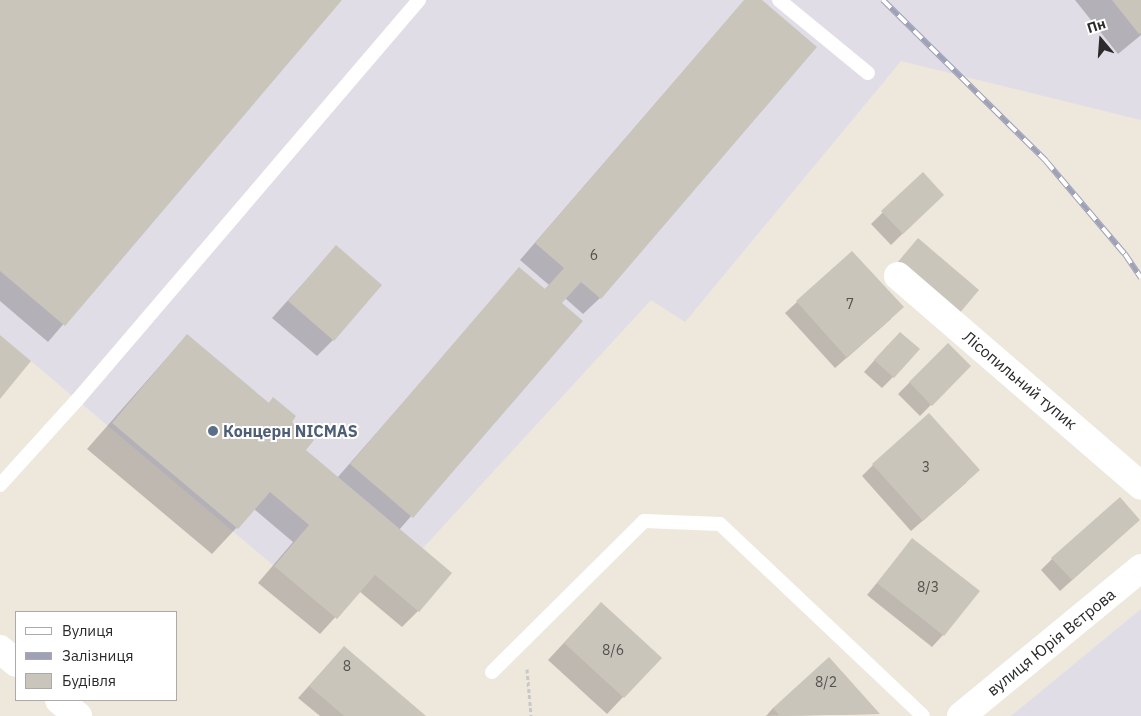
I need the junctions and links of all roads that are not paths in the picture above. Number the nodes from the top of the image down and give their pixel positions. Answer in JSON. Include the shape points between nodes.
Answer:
{"nodes":[{"id":1,"x":419,"y":0,"type":"edge"},
{"id":2,"x":779,"y":0,"type":"edge"},
{"id":3,"x":868,"y":73,"type":"dead end"},
{"id":4,"x":898,"y":276,"type":"dead end"},
{"id":5,"x":0,"y":485,"type":"edge"},
{"id":6,"x":1141,"y":486,"type":"edge"},
{"id":7,"x":1141,"y":568,"type":"edge"},
{"id":8,"x":0,"y":649,"type":"edge"},
{"id":9,"x":15,"y":662,"type":"edge"},
{"id":10,"x":492,"y":672,"type":"dead end"},
{"id":11,"x":59,"y":701,"type":"edge"},
{"id":12,"x":78,"y":716,"type":"edge"},
{"id":13,"x":923,"y":716,"type":"edge"},
{"id":14,"x":961,"y":716,"type":"edge"}],
"edges":[{"from":1,"to":5,"type":"lane","via":[[78,399]]},
{"from":2,"to":3,"type":"lane"},
{"from":4,"to":6,"type":"street","name":"Лісопильний тупик"},
{"from":7,"to":14,"type":"street","name":"вулиця Юрія Вєтрова"},
{"from":8,"to":9,"type":"street"},
{"from":10,"to":13,"type":"lane","via":[[644,521],[720,524]]},
{"from":11,"to":12,"type":"street"}]}
